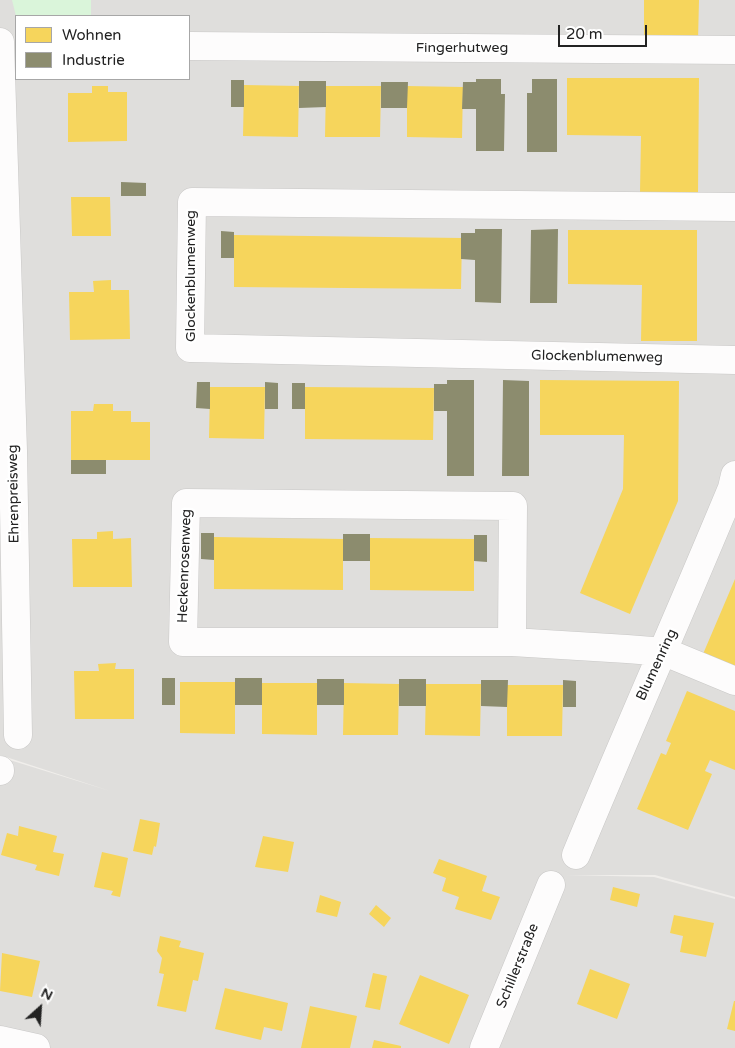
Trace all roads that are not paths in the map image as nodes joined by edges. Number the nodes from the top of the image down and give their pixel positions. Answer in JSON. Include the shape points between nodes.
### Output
{"nodes":[{"id":1,"x":0,"y":37,"type":"edge"},
{"id":2,"x":15,"y":38,"type":"edge"},
{"id":3,"x":0,"y":42,"type":"edge"},
{"id":4,"x":190,"y":46,"type":"edge"},
{"id":5,"x":735,"y":50,"type":"edge"},
{"id":6,"x":735,"y":208,"type":"edge"},
{"id":7,"x":735,"y":360,"type":"edge"},
{"id":8,"x":7,"y":451,"type":"edge"},
{"id":9,"x":734,"y":484,"type":"edge"},
{"id":10,"x":512,"y":642,"type":"junction"},
{"id":11,"x":665,"y":652,"type":"junction"},
{"id":12,"x":735,"y":682,"type":"edge"},
{"id":13,"x":18,"y":735,"type":"dead end"},
{"id":14,"x":576,"y":855,"type":"dead end"},
{"id":15,"x":551,"y":885,"type":"dead end"},
{"id":16,"x":0,"y":1040,"type":"edge"},
{"id":17,"x":36,"y":1048,"type":"edge"},
{"id":18,"x":484,"y":1048,"type":"edge"}],
"edges":[{"from":1,"to":2,"type":"street"},
{"from":3,"to":8,"type":"street","name":"Ehrenpreisweg"},
{"from":4,"to":5,"type":"street","name":"Fingerhutweg"},
{"from":6,"to":7,"type":"street","name":"Glockenblumenweg","via":[[192,202],[190,348]]},
{"from":8,"to":13,"type":"street","name":"Ehrenpreisweg"},
{"from":9,"to":11,"type":"street","name":"Blumenring"},
{"from":10,"to":10,"type":"street","name":"Heckenrosenweg","via":[[513,506],[186,503],[182,642]]},
{"from":10,"to":11,"type":"street","name":"Heckenrosenweg"},
{"from":11,"to":12,"type":"street","name":"Heckenrosenweg"},
{"from":11,"to":14,"type":"street","name":"Blumenring","via":[[647,683]]},
{"from":15,"to":18,"type":"street","name":"Schillerstraße"},
{"from":16,"to":17,"type":"street"}]}
